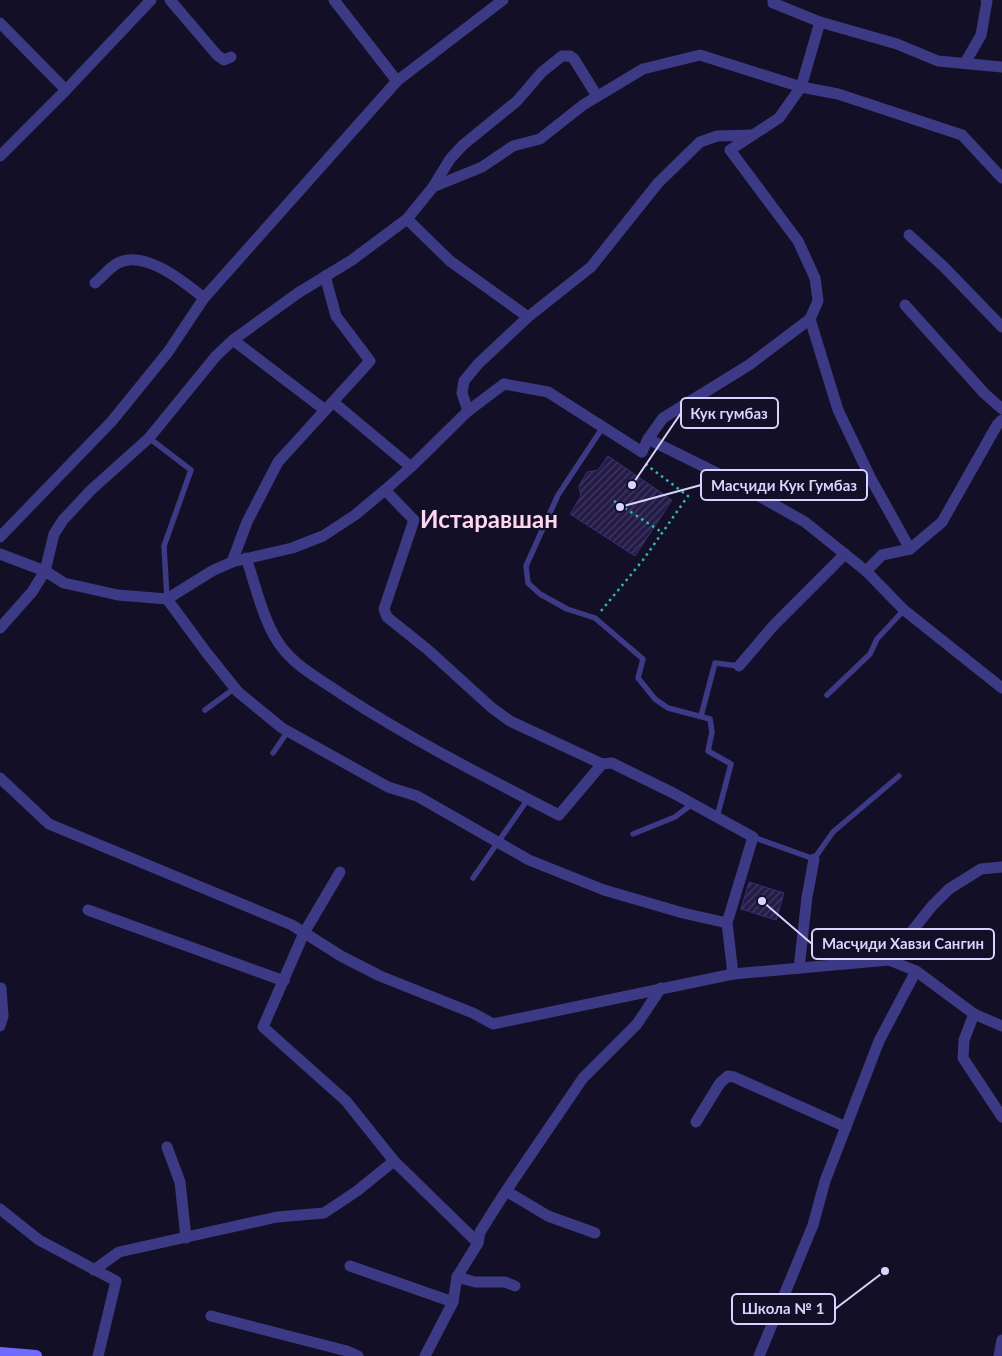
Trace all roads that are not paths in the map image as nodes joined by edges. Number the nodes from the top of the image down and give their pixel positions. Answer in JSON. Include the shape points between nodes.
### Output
{"nodes":[{"id":1,"x":151,"y":0,"type":"edge"},
{"id":2,"x":170,"y":0,"type":"edge"},
{"id":3,"x":334,"y":0,"type":"edge"},
{"id":4,"x":503,"y":0,"type":"edge"},
{"id":5,"x":773,"y":0,"type":"edge"},
{"id":6,"x":986,"y":0,"type":"edge"},
{"id":7,"x":820,"y":22,"type":"junction"},
{"id":8,"x":0,"y":23,"type":"edge"},
{"id":9,"x":231,"y":57,"type":"dead end"},
{"id":10,"x":965,"y":63,"type":"junction"},
{"id":11,"x":1002,"y":67,"type":"edge"},
{"id":12,"x":397,"y":81,"type":"junction"},
{"id":13,"x":801,"y":87,"type":"junction"},
{"id":14,"x":66,"y":90,"type":"junction"},
{"id":15,"x":598,"y":96,"type":"junction"},
{"id":16,"x":755,"y":135,"type":"junction"},
{"id":17,"x":0,"y":156,"type":"edge"},
{"id":18,"x":1002,"y":178,"type":"edge"},
{"id":19,"x":433,"y":187,"type":"junction"},
{"id":20,"x":407,"y":219,"type":"junction"},
{"id":21,"x":909,"y":235,"type":"dead end"},
{"id":22,"x":325,"y":276,"type":"junction"},
{"id":23,"x":95,"y":284,"type":"dead end"},
{"id":24,"x":204,"y":298,"type":"junction"},
{"id":25,"x":904,"y":305,"type":"dead end"},
{"id":26,"x":528,"y":317,"type":"junction"},
{"id":27,"x":810,"y":319,"type":"junction"},
{"id":28,"x":1002,"y":327,"type":"edge"},
{"id":29,"x":233,"y":340,"type":"junction"},
{"id":30,"x":329,"y":406,"type":"junction"},
{"id":31,"x":1002,"y":409,"type":"edge"},
{"id":32,"x":468,"y":411,"type":"junction"},
{"id":33,"x":1002,"y":420,"type":"edge"},
{"id":34,"x":603,"y":427,"type":"junction"},
{"id":35,"x":149,"y":438,"type":"junction"},
{"id":36,"x":648,"y":439,"type":"junction"},
{"id":37,"x":411,"y":467,"type":"junction"},
{"id":38,"x":386,"y":490,"type":"junction"},
{"id":39,"x":0,"y":537,"type":"edge"},
{"id":40,"x":910,"y":549,"type":"junction"},
{"id":41,"x":0,"y":554,"type":"edge"},
{"id":42,"x":845,"y":554,"type":"junction"},
{"id":43,"x":246,"y":558,"type":"junction"},
{"id":44,"x":232,"y":562,"type":"junction"},
{"id":45,"x":45,"y":571,"type":"junction"},
{"id":46,"x":866,"y":572,"type":"junction"},
{"id":47,"x":167,"y":598,"type":"junction"},
{"id":48,"x":904,"y":610,"type":"junction"},
{"id":49,"x":0,"y":628,"type":"edge"},
{"id":50,"x":739,"y":666,"type":"joint"},
{"id":51,"x":1000,"y":684,"type":"edge"},
{"id":52,"x":235,"y":688,"type":"junction"},
{"id":53,"x":827,"y":695,"type":"dead end"},
{"id":54,"x":205,"y":710,"type":"dead end"},
{"id":55,"x":701,"y":716,"type":"junction"},
{"id":56,"x":288,"y":731,"type":"junction"},
{"id":57,"x":273,"y":753,"type":"dead end"},
{"id":58,"x":602,"y":764,"type":"junction"},
{"id":59,"x":899,"y":776,"type":"dead end"},
{"id":60,"x":0,"y":778,"type":"edge"},
{"id":61,"x":528,"y":799,"type":"junction"},
{"id":62,"x":692,"y":804,"type":"junction"},
{"id":63,"x":717,"y":817,"type":"junction"},
{"id":64,"x":633,"y":834,"type":"dead end"},
{"id":65,"x":754,"y":838,"type":"junction"},
{"id":66,"x":499,"y":843,"type":"junction"},
{"id":67,"x":814,"y":859,"type":"junction"},
{"id":68,"x":1002,"y":867,"type":"edge"},
{"id":69,"x":340,"y":872,"type":"dead end"},
{"id":70,"x":473,"y":878,"type":"dead end"},
{"id":71,"x":88,"y":910,"type":"dead end"},
{"id":72,"x":727,"y":923,"type":"junction"},
{"id":73,"x":304,"y":933,"type":"junction"},
{"id":74,"x":889,"y":960,"type":"junction"},
{"id":75,"x":799,"y":968,"type":"junction"},
{"id":76,"x":916,"y":971,"type":"junction"},
{"id":77,"x":733,"y":974,"type":"junction"},
{"id":78,"x":284,"y":981,"type":"junction"},
{"id":79,"x":2,"y":988,"type":"dead end"},
{"id":80,"x":661,"y":988,"type":"junction"},
{"id":81,"x":974,"y":1014,"type":"junction"},
{"id":82,"x":0,"y":1026,"type":"edge"},
{"id":83,"x":1002,"y":1026,"type":"edge"},
{"id":84,"x":1002,"y":1116,"type":"edge"},
{"id":85,"x":696,"y":1122,"type":"dead end"},
{"id":86,"x":846,"y":1127,"type":"junction"},
{"id":87,"x":167,"y":1147,"type":"dead end"},
{"id":88,"x":394,"y":1161,"type":"junction"},
{"id":89,"x":506,"y":1191,"type":"junction"},
{"id":90,"x":0,"y":1208,"type":"edge"},
{"id":91,"x":595,"y":1234,"type":"dead end"},
{"id":92,"x":186,"y":1238,"type":"junction"},
{"id":93,"x":478,"y":1242,"type":"junction"},
{"id":94,"x":350,"y":1266,"type":"dead end"},
{"id":95,"x":94,"y":1270,"type":"junction"},
{"id":96,"x":457,"y":1277,"type":"junction"},
{"id":97,"x":515,"y":1286,"type":"dead end"},
{"id":98,"x":452,"y":1302,"type":"junction"},
{"id":99,"x":211,"y":1316,"type":"dead end"},
{"id":100,"x":1002,"y":1340,"type":"edge"},
{"id":101,"x":0,"y":1353,"type":"edge"},
{"id":102,"x":36,"y":1356,"type":"edge"},
{"id":103,"x":98,"y":1356,"type":"edge"},
{"id":104,"x":358,"y":1356,"type":"edge"},
{"id":105,"x":425,"y":1356,"type":"edge"},
{"id":106,"x":759,"y":1356,"type":"edge"},
{"id":107,"x":999,"y":1356,"type":"edge"}],
"edges":[{"from":1,"to":14,"type":"street"},
{"from":2,"to":9,"type":"street","via":[[217,54],[224,60]]},
{"from":3,"to":12,"type":"street"},
{"from":4,"to":12,"type":"street"},
{"from":5,"to":7,"type":"street","via":[[773,3]]},
{"from":6,"to":10,"type":"street","via":[[981,35]]},
{"from":7,"to":10,"type":"street","via":[[896,44],[938,61]]},
{"from":7,"to":13,"type":"street"},
{"from":8,"to":14,"type":"street"},
{"from":10,"to":11,"type":"street"},
{"from":12,"to":24,"type":"street"},
{"from":13,"to":15,"type":"street","via":[[700,55],[643,69]]},
{"from":13,"to":16,"type":"street","via":[[779,118]]},
{"from":13,"to":18,"type":"street","via":[[838,94],[962,135]]},
{"from":14,"to":17,"type":"street"},
{"from":15,"to":19,"type":"street","via":[[540,139],[513,146],[482,167]]},
{"from":15,"to":19,"type":"street","via":[[574,59],[562,56],[456,152]]},
{"from":16,"to":26,"type":"street","via":[[717,136],[700,142],[658,183],[591,267]]},
{"from":16,"to":27,"type":"street","via":[[730,150],[798,241],[815,278],[818,300]]},
{"from":19,"to":20,"type":"street"},
{"from":20,"to":22,"type":"street"},
{"from":20,"to":26,"type":"street","via":[[450,261]]},
{"from":21,"to":28,"type":"street"},
{"from":22,"to":29,"type":"street"},
{"from":22,"to":30,"type":"street","via":[[336,316],[370,361]]},
{"from":23,"to":24,"type":"street","via":[[118,263],[136,260],[178,277]]},
{"from":24,"to":39,"type":"street","via":[[168,352],[112,421]]},
{"from":25,"to":31,"type":"street"},
{"from":26,"to":32,"type":"street","via":[[464,381],[462,393]]},
{"from":27,"to":36,"type":"street","via":[[749,365],[663,418]]},
{"from":27,"to":40,"type":"street","via":[[838,410]]},
{"from":29,"to":30,"type":"street"},
{"from":29,"to":35,"type":"street"},
{"from":30,"to":37,"type":"street"},
{"from":30,"to":44,"type":"street","via":[[278,462],[247,522]]},
{"from":32,"to":34,"type":"street","via":[[504,384],[548,392]]},
{"from":32,"to":37,"type":"street"},
{"from":33,"to":40,"type":"street","via":[[970,469],[942,522]]},
{"from":34,"to":36,"type":"street","via":[[642,452]]},
{"from":34,"to":55,"type":"lane","via":[[558,496],[526,566],[528,583],[567,610],[595,618],[643,659],[638,678],[655,699],[668,708]]},
{"from":35,"to":45,"type":"street","via":[[63,520],[54,534]]},
{"from":35,"to":47,"type":"lane","via":[[191,470],[164,546]]},
{"from":36,"to":42,"type":"street","via":[[805,522]]},
{"from":37,"to":38,"type":"street"},
{"from":38,"to":43,"type":"street","via":[[323,536],[292,548]]},
{"from":38,"to":58,"type":"street","via":[[414,520],[384,609],[387,617],[510,721]]},
{"from":40,"to":46,"type":"street","via":[[882,555]]},
{"from":41,"to":45,"type":"street"},
{"from":42,"to":46,"type":"street"},
{"from":42,"to":50,"type":"street","via":[[774,625]]},
{"from":43,"to":44,"type":"street"},
{"from":43,"to":61,"type":"street","via":[[269,627],[283,649],[305,669],[390,725]]},
{"from":44,"to":47,"type":"street"},
{"from":45,"to":47,"type":"street","via":[[64,583],[118,595]]},
{"from":45,"to":49,"type":"street","via":[[32,592]]},
{"from":46,"to":48,"type":"street"},
{"from":47,"to":52,"type":"street"},
{"from":48,"to":51,"type":"street"},
{"from":48,"to":53,"type":"lane","via":[[877,639],[870,654]]},
{"from":50,"to":55,"type":"lane","via":[[715,663]]},
{"from":52,"to":54,"type":"lane"},
{"from":52,"to":56,"type":"street"},
{"from":55,"to":63,"type":"lane","via":[[710,720],[712,732],[708,751],[731,764]]},
{"from":56,"to":57,"type":"lane"},
{"from":56,"to":66,"type":"street","via":[[388,787],[417,796]]},
{"from":58,"to":61,"type":"street","via":[[559,815]]},
{"from":58,"to":62,"type":"street","via":[[612,763]]},
{"from":59,"to":67,"type":"lane","via":[[833,832]]},
{"from":60,"to":73,"type":"street","via":[[48,824],[292,925]]},
{"from":61,"to":66,"type":"lane"},
{"from":62,"to":63,"type":"street"},
{"from":62,"to":64,"type":"lane","via":[[675,817]]},
{"from":63,"to":65,"type":"street"},
{"from":65,"to":67,"type":"lane"},
{"from":65,"to":72,"type":"street"},
{"from":66,"to":70,"type":"lane"},
{"from":66,"to":72,"type":"street","via":[[529,860],[604,890]]},
{"from":67,"to":75,"type":"street","via":[[806,897]]},
{"from":68,"to":74,"type":"street","via":[[982,869],[949,890]]},
{"from":69,"to":73,"type":"street"},
{"from":71,"to":78,"type":"street"},
{"from":72,"to":77,"type":"street"},
{"from":73,"to":78,"type":"street"},
{"from":73,"to":80,"type":"street","via":[[380,976],[494,1024]]},
{"from":74,"to":75,"type":"street"},
{"from":74,"to":76,"type":"street"},
{"from":75,"to":77,"type":"street"},
{"from":76,"to":81,"type":"street"},
{"from":76,"to":86,"type":"street","via":[[879,1041]]},
{"from":77,"to":80,"type":"street"},
{"from":78,"to":88,"type":"street","via":[[263,1026],[346,1101]]},
{"from":79,"to":82,"type":"street"},
{"from":80,"to":89,"type":"street","via":[[637,1024],[583,1078]]},
{"from":81,"to":83,"type":"street"},
{"from":81,"to":84,"type":"street","via":[[964,1040],[963,1058]]},
{"from":85,"to":86,"type":"street","via":[[720,1083],[728,1076]]},
{"from":86,"to":106,"type":"street","via":[[825,1181],[813,1225]]},
{"from":87,"to":92,"type":"street","via":[[180,1182]]},
{"from":88,"to":92,"type":"street","via":[[358,1191],[324,1213],[277,1217]]},
{"from":88,"to":93,"type":"street"},
{"from":89,"to":91,"type":"street","via":[[548,1216]]},
{"from":89,"to":93,"type":"street","via":[[480,1232]]},
{"from":90,"to":95,"type":"street","via":[[39,1240]]},
{"from":92,"to":95,"type":"street","via":[[119,1252]]},
{"from":93,"to":96,"type":"street"},
{"from":94,"to":98,"type":"street"},
{"from":95,"to":103,"type":"street","via":[[116,1281]]},
{"from":96,"to":97,"type":"street"},
{"from":96,"to":98,"type":"street"},
{"from":98,"to":105,"type":"street"},
{"from":99,"to":104,"type":"street"},
{"from":100,"to":107,"type":"street"},
{"from":101,"to":102,"type":"main road"}]}
